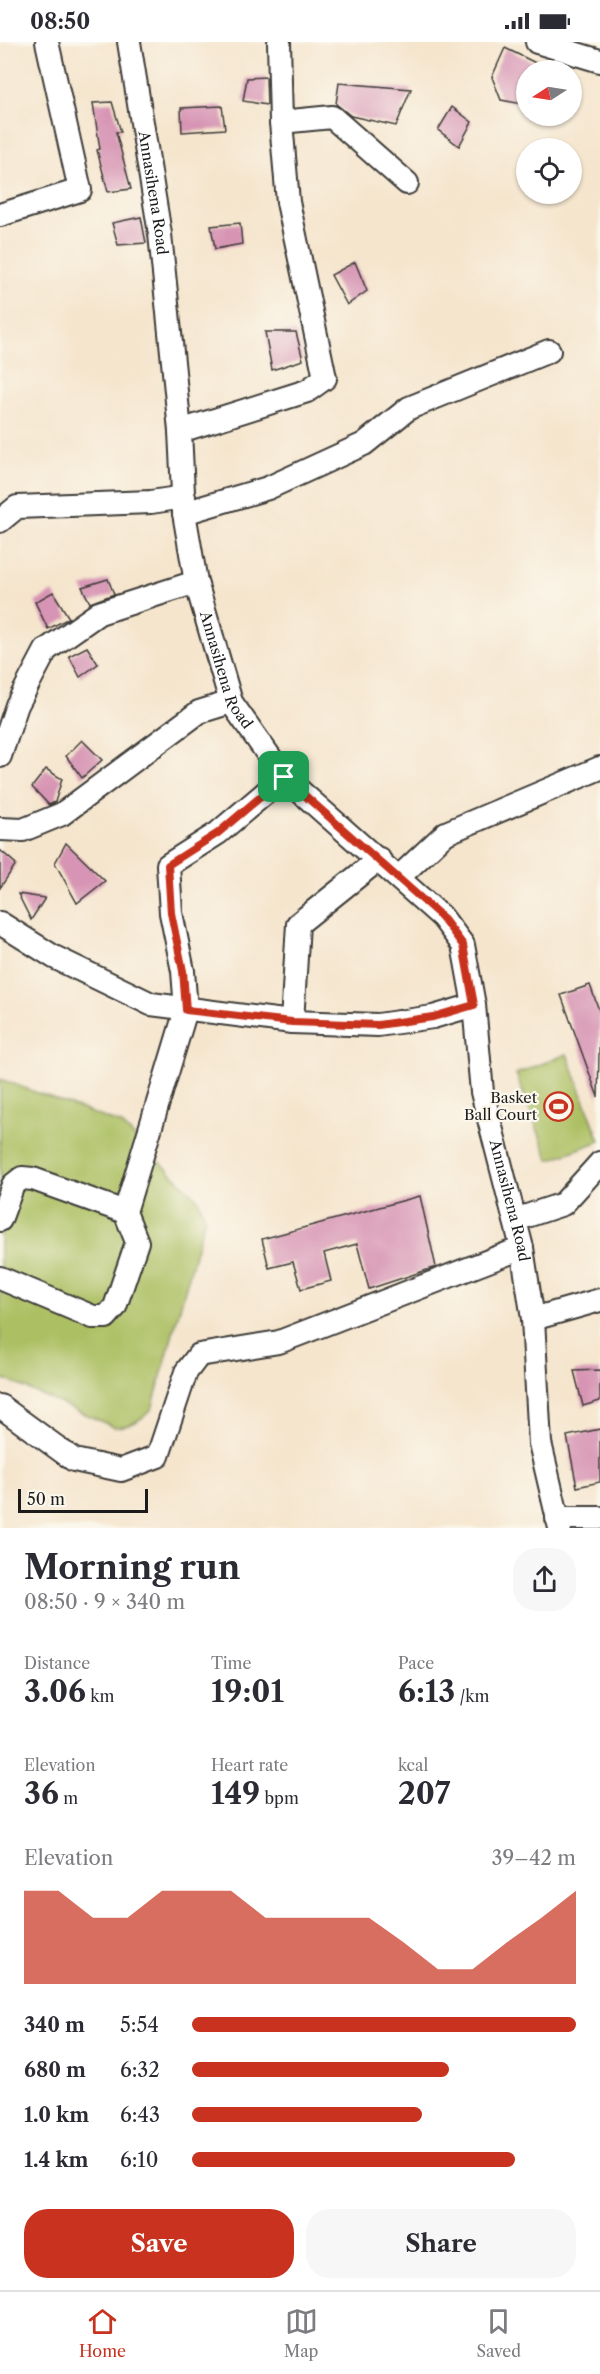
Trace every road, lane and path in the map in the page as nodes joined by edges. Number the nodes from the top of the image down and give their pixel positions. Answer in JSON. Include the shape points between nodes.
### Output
{"nodes":[{"id":1,"x":46,"y":42,"type":"edge"},
{"id":2,"x":129,"y":42,"type":"edge"},
{"id":3,"x":279,"y":42,"type":"edge"},
{"id":4,"x":537,"y":42,"type":"edge"},
{"id":5,"x":600,"y":61,"type":"edge"},
{"id":6,"x":280,"y":122,"type":"junction"},
{"id":7,"x":407,"y":183,"type":"dead end"},
{"id":8,"x":0,"y":215,"type":"edge"},
{"id":9,"x":549,"y":351,"type":"dead end"},
{"id":10,"x":180,"y":431,"type":"junction"},
{"id":11,"x":184,"y":505,"type":"junction"},
{"id":12,"x":0,"y":521,"type":"edge"},
{"id":13,"x":196,"y":582,"type":"junction"},
{"id":14,"x":231,"y":702,"type":"junction"},
{"id":15,"x":0,"y":756,"type":"edge"},
{"id":16,"x":600,"y":768,"type":"edge"},
{"id":17,"x":284,"y":777,"type":"junction"},
{"id":18,"x":0,"y":829,"type":"edge"},
{"id":19,"x":379,"y":859,"type":"junction"},
{"id":20,"x":399,"y":877,"type":"junction"},
{"id":21,"x":0,"y":923,"type":"edge"},
{"id":22,"x":474,"y":1005,"type":"junction"},
{"id":23,"x":186,"y":1010,"type":"junction"},
{"id":24,"x":292,"y":1022,"type":"junction"},
{"id":25,"x":600,"y":1163,"type":"edge"},
{"id":26,"x":125,"y":1212,"type":"junction"},
{"id":27,"x":0,"y":1220,"type":"edge"},
{"id":28,"x":515,"y":1220,"type":"junction"},
{"id":29,"x":522,"y":1248,"type":"junction"},
{"id":30,"x":0,"y":1278,"type":"edge"},
{"id":31,"x":600,"y":1300,"type":"edge"},
{"id":32,"x":532,"y":1319,"type":"junction"},
{"id":33,"x":0,"y":1406,"type":"edge"},
{"id":34,"x":600,"y":1518,"type":"edge"},
{"id":35,"x":559,"y":1523,"type":"edge"}],
"edges":[{"from":1,"to":8,"type":"street","via":[[80,190]]},
{"from":2,"to":10,"type":"street","name":"Annasihena Road","via":[[160,234]]},
{"from":3,"to":6,"type":"street"},
{"from":4,"to":5,"type":"street"},
{"from":6,"to":7,"type":"street","via":[[332,117]]},
{"from":6,"to":10,"type":"street","via":[[288,202],[325,378],[307,392]]},
{"from":9,"to":11,"type":"street","via":[[409,408],[364,444],[268,488]]},
{"from":10,"to":11,"type":"street","name":"Annasihena Road"},
{"from":11,"to":12,"type":"street","via":[[151,501],[17,507]]},
{"from":11,"to":13,"type":"street","name":"Annasihena Road"},
{"from":13,"to":14,"type":"street","name":"Annasihena Road"},
{"from":13,"to":15,"type":"street","via":[[99,613],[46,650],[17,705]]},
{"from":14,"to":17,"type":"street","name":"Annasihena Road"},
{"from":14,"to":18,"type":"street","via":[[199,712],[62,814],[23,830]]},
{"from":16,"to":20,"type":"street","via":[[446,833]]},
{"from":17,"to":19,"type":"street","name":"Annasihena Road"},
{"from":17,"to":23,"type":"street","via":[[218,833],[168,865]]},
{"from":19,"to":20,"type":"street","name":"Annasihena Road"},
{"from":19,"to":24,"type":"street","via":[[298,924]]},
{"from":20,"to":22,"type":"street","name":"Annasihena Road","via":[[442,917],[463,945]]},
{"from":21,"to":23,"type":"street","via":[[54,957],[151,1004]]},
{"from":22,"to":24,"type":"street","via":[[433,1017],[378,1025]]},
{"from":22,"to":28,"type":"street","name":"Annasihena Road","via":[[482,1092]]},
{"from":23,"to":24,"type":"street"},
{"from":23,"to":26,"type":"street"},
{"from":25,"to":28,"type":"street","via":[[563,1204]]},
{"from":26,"to":27,"type":"street","via":[[22,1178],[13,1185]]},
{"from":26,"to":30,"type":"street","via":[[137,1242],[115,1307],[106,1317],[93,1317]]},
{"from":28,"to":29,"type":"street","name":"Annasihena Road"},
{"from":29,"to":32,"type":"street","name":"Annasihena Road"},
{"from":29,"to":33,"type":"street","via":[[279,1342],[199,1355],[186,1372],[158,1456],[121,1470],[74,1460]]},
{"from":31,"to":32,"type":"street"},
{"from":32,"to":35,"type":"street","name":"Annasihena Road","via":[[540,1443]]},
{"from":34,"to":35,"type":"street"}]}
